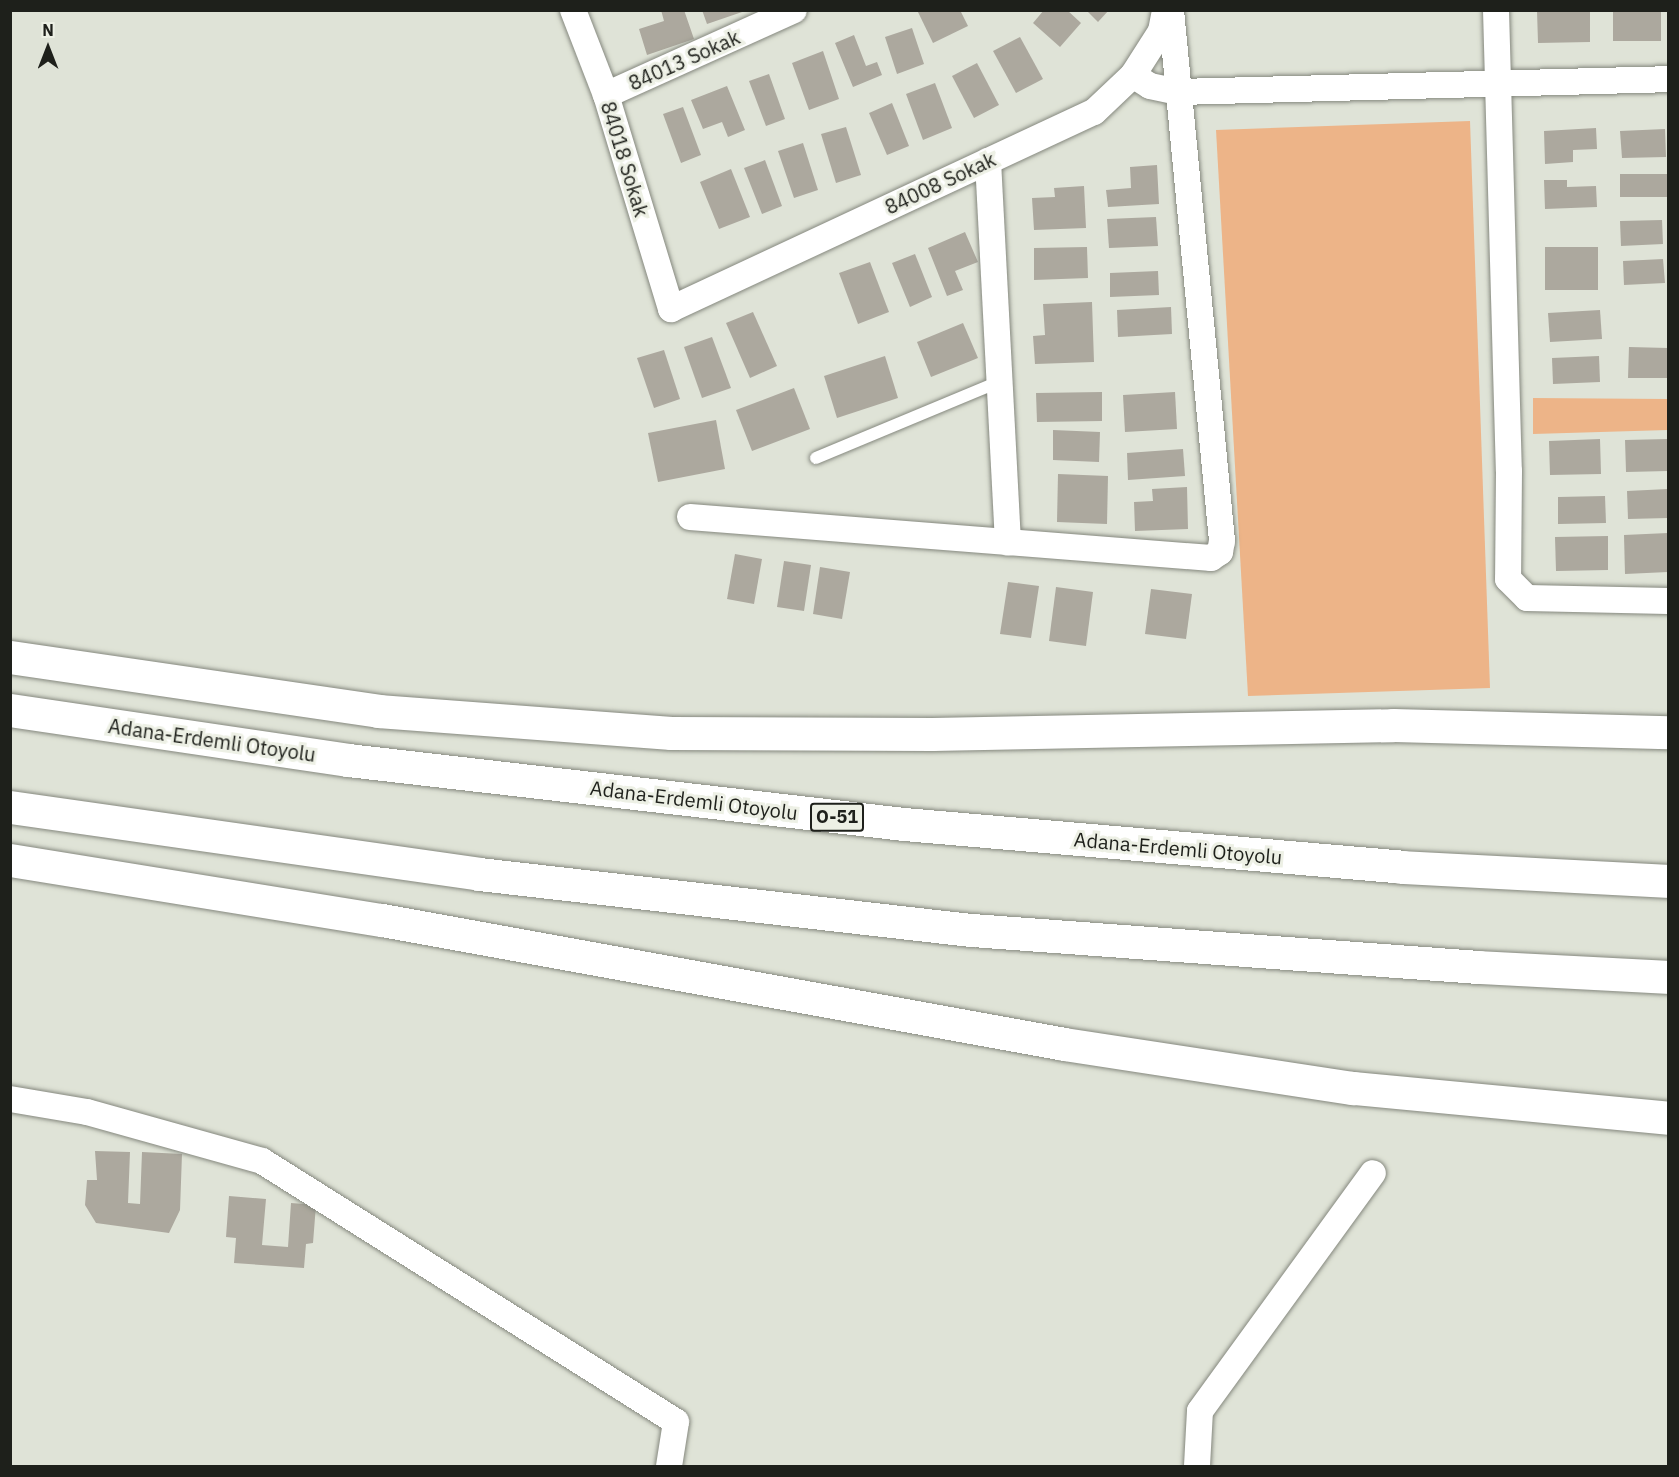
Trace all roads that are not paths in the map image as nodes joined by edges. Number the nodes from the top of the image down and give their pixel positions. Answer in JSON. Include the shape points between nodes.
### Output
{"nodes":[{"id":1,"x":573,"y":10,"type":"edge"},
{"id":2,"x":794,"y":10,"type":"edge"},
{"id":3,"x":1165,"y":10,"type":"edge"},
{"id":4,"x":1171,"y":10,"type":"edge"},
{"id":5,"x":1496,"y":10,"type":"edge"},
{"id":6,"x":1134,"y":75,"type":"junction"},
{"id":7,"x":1668,"y":80,"type":"edge"},
{"id":8,"x":1498,"y":83,"type":"junction"},
{"id":9,"x":1178,"y":92,"type":"junction"},
{"id":10,"x":606,"y":96,"type":"junction"},
{"id":11,"x":988,"y":161,"type":"junction"},
{"id":12,"x":671,"y":309,"type":"joint"},
{"id":13,"x":1002,"y":381,"type":"junction"},
{"id":14,"x":816,"y":458,"type":"dead end"},
{"id":15,"x":690,"y":517,"type":"dead end"},
{"id":16,"x":1008,"y":542,"type":"junction"},
{"id":17,"x":1668,"y":601,"type":"edge"},
{"id":18,"x":10,"y":657,"type":"edge"},
{"id":19,"x":10,"y":710,"type":"edge"},
{"id":20,"x":1668,"y":732,"type":"edge"},
{"id":21,"x":10,"y":807,"type":"edge"},
{"id":22,"x":10,"y":861,"type":"edge"},
{"id":23,"x":1668,"y":881,"type":"edge"},
{"id":24,"x":1668,"y":977,"type":"edge"},
{"id":25,"x":10,"y":1099,"type":"edge"},
{"id":26,"x":1668,"y":1118,"type":"edge"},
{"id":27,"x":1373,"y":1173,"type":"dead end"},
{"id":28,"x":669,"y":1467,"type":"edge"},
{"id":29,"x":1197,"y":1467,"type":"edge"}],
"edges":[{"from":1,"to":10,"type":"street","name":"84018 Sokak"},
{"from":2,"to":10,"type":"street","name":"84013 Sokak"},
{"from":3,"to":6,"type":"street","name":"84008 Sokak","via":[[1161,31]]},
{"from":4,"to":9,"type":"street"},
{"from":5,"to":8,"type":"street"},
{"from":6,"to":9,"type":"street","via":[[1150,86]]},
{"from":6,"to":11,"type":"street","name":"84008 Sokak","via":[[1094,112]]},
{"from":7,"to":8,"type":"street"},
{"from":8,"to":9,"type":"street"},
{"from":8,"to":17,"type":"street","via":[[1509,471],[1508,579],[1527,598]]},
{"from":9,"to":16,"type":"street","via":[[1221,529],[1220,552],[1211,558]]},
{"from":10,"to":12,"type":"street","name":"84018 Sokak"},
{"from":11,"to":12,"type":"street","name":"84008 Sokak"},
{"from":11,"to":13,"type":"street"},
{"from":13,"to":14,"type":"lane"},
{"from":13,"to":16,"type":"street"},
{"from":15,"to":16,"type":"street"},
{"from":18,"to":20,"type":"highway","via":[[378,711],[671,733],[932,734],[1393,725]]},
{"from":19,"to":23,"type":"highway","name":"Adana-Erdemli Otoyolu","number":"O-51","via":[[348,760],[904,824],[1401,867]]},
{"from":21,"to":24,"type":"highway","via":[[478,874],[972,930]]},
{"from":22,"to":26,"type":"highway","via":[[382,920],[1064,1044],[1353,1088]]},
{"from":25,"to":28,"type":"street","via":[[87,1112],[262,1161],[676,1422]]},
{"from":27,"to":29,"type":"street","via":[[1200,1411]]}]}
